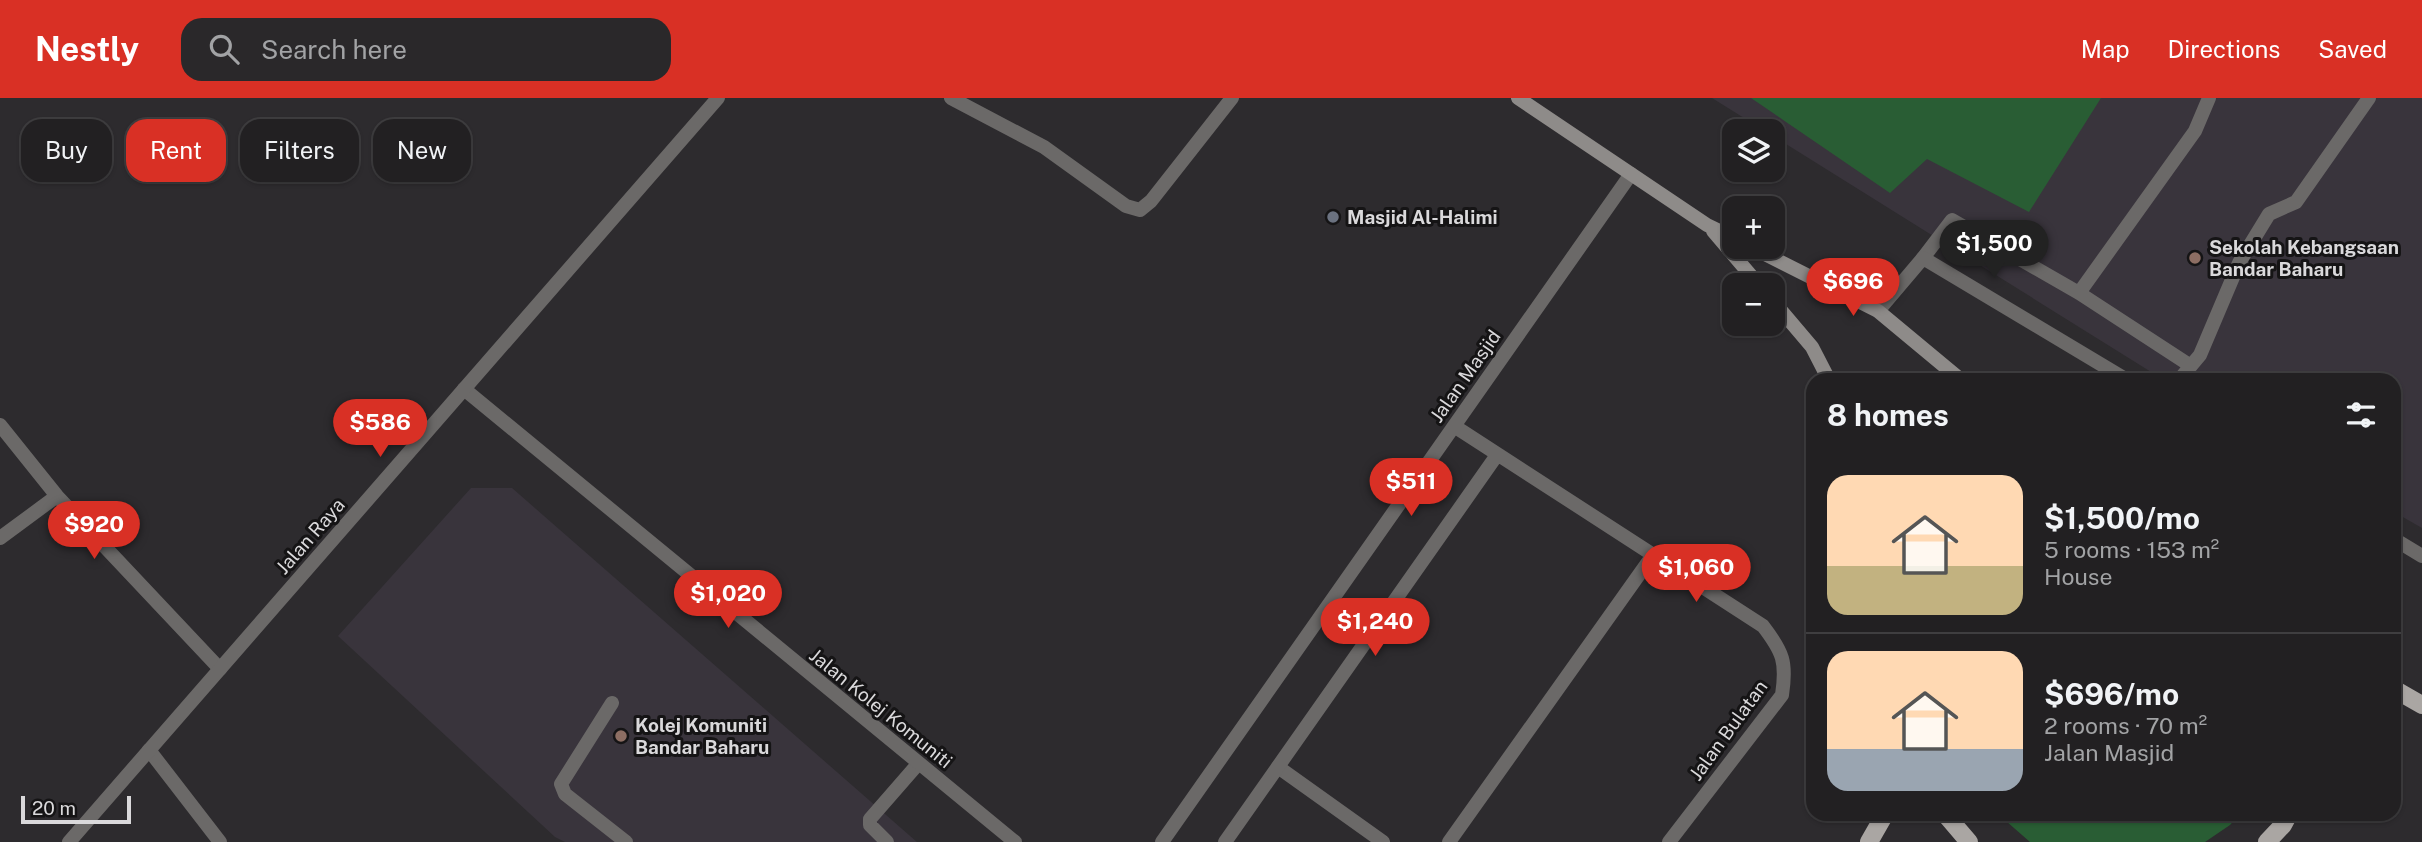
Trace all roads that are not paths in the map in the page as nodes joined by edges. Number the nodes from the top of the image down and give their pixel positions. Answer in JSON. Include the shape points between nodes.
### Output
{"nodes":[{"id":1,"x":718,"y":98,"type":"edge"},
{"id":2,"x":951,"y":98,"type":"edge"},
{"id":3,"x":1232,"y":98,"type":"edge"},
{"id":4,"x":1518,"y":98,"type":"edge"},
{"id":5,"x":2209,"y":98,"type":"edge"},
{"id":6,"x":2369,"y":98,"type":"edge"},
{"id":7,"x":1631,"y":174,"type":"junction"},
{"id":8,"x":1707,"y":225,"type":"junction"},
{"id":9,"x":1722,"y":232,"type":"edge"},
{"id":10,"x":1923,"y":258,"type":"junction"},
{"id":11,"x":1775,"y":259,"type":"edge"},
{"id":12,"x":1749,"y":273,"type":"edge"},
{"id":13,"x":2079,"y":293,"type":"junction"},
{"id":14,"x":1878,"y":311,"type":"junction"},
{"id":15,"x":1785,"y":315,"type":"edge"},
{"id":16,"x":2191,"y":366,"type":"junction"},
{"id":17,"x":1825,"y":373,"type":"edge"},
{"id":18,"x":1953,"y":373,"type":"edge"},
{"id":19,"x":2115,"y":373,"type":"edge"},
{"id":20,"x":2185,"y":373,"type":"edge"},
{"id":21,"x":464,"y":389,"type":"junction"},
{"id":22,"x":0,"y":425,"type":"edge"},
{"id":23,"x":1454,"y":426,"type":"junction"},
{"id":24,"x":1497,"y":455,"type":"junction"},
{"id":25,"x":57,"y":496,"type":"junction"},
{"id":26,"x":0,"y":538,"type":"edge"},
{"id":27,"x":2401,"y":544,"type":"edge"},
{"id":28,"x":1653,"y":555,"type":"junction"},
{"id":29,"x":2422,"y":556,"type":"edge"},
{"id":30,"x":220,"y":669,"type":"junction"},
{"id":31,"x":2401,"y":693,"type":"edge"},
{"id":32,"x":612,"y":703,"type":"dead end"},
{"id":33,"x":2422,"y":705,"type":"edge"},
{"id":34,"x":149,"y":750,"type":"junction"},
{"id":35,"x":918,"y":764,"type":"junction"},
{"id":36,"x":1278,"y":766,"type":"junction"},
{"id":37,"x":1881,"y":821,"type":"edge"},
{"id":38,"x":1951,"y":821,"type":"edge"},
{"id":39,"x":2285,"y":821,"type":"edge"},
{"id":40,"x":69,"y":842,"type":"edge"},
{"id":41,"x":220,"y":842,"type":"edge"},
{"id":42,"x":626,"y":842,"type":"edge"},
{"id":43,"x":887,"y":842,"type":"edge"},
{"id":44,"x":1015,"y":842,"type":"edge"},
{"id":45,"x":1163,"y":842,"type":"edge"},
{"id":46,"x":1225,"y":842,"type":"edge"},
{"id":47,"x":1383,"y":842,"type":"edge"},
{"id":48,"x":1449,"y":842,"type":"edge"},
{"id":49,"x":1669,"y":842,"type":"edge"},
{"id":50,"x":1869,"y":842,"type":"edge"},
{"id":51,"x":1969,"y":842,"type":"edge"},
{"id":52,"x":2267,"y":842,"type":"edge"}],
"edges":[{"from":1,"to":21,"type":"street","name":"Jalan Raya"},
{"from":2,"to":3,"type":"street","via":[[1044,147],[1126,205],[1140,210]]},
{"from":4,"to":7,"type":"main road"},
{"from":5,"to":13,"type":"street","via":[[2195,131]]},
{"from":6,"to":16,"type":"street","via":[[2296,202],[2269,214],[2239,263],[2200,355]]},
{"from":7,"to":8,"type":"main road"},
{"from":7,"to":23,"type":"street","name":"Jalan Masjid"},
{"from":8,"to":9,"type":"main road"},
{"from":8,"to":12,"type":"main road"},
{"from":10,"to":13,"type":"street","via":[[1952,220]]},
{"from":10,"to":14,"type":"street"},
{"from":10,"to":19,"type":"street"},
{"from":11,"to":14,"type":"main road"},
{"from":13,"to":16,"type":"street"},
{"from":14,"to":18,"type":"main road"},
{"from":15,"to":17,"type":"main road","via":[[1812,347]]},
{"from":16,"to":20,"type":"street"},
{"from":21,"to":30,"type":"street","name":"Jalan Raya"},
{"from":21,"to":35,"type":"street","name":"Jalan Kolej Komuniti"},
{"from":22,"to":25,"type":"street"},
{"from":23,"to":24,"type":"street","name":"Jalan Bulatan"},
{"from":23,"to":45,"type":"street","name":"Jalan Masjid"},
{"from":24,"to":28,"type":"street","name":"Jalan Bulatan"},
{"from":24,"to":36,"type":"street"},
{"from":25,"to":26,"type":"street"},
{"from":25,"to":30,"type":"street"},
{"from":27,"to":29,"type":"street"},
{"from":28,"to":48,"type":"street"},
{"from":28,"to":49,"type":"street","name":"Jalan Bulatan","via":[[1763,626],[1779,648],[1786,670],[1782,695]]},
{"from":30,"to":34,"type":"street","name":"Jalan Raya"},
{"from":31,"to":33,"type":"main road"},
{"from":32,"to":42,"type":"street","via":[[561,784],[565,794]]},
{"from":34,"to":40,"type":"street","name":"Jalan Raya"},
{"from":34,"to":41,"type":"street"},
{"from":35,"to":43,"type":"street","via":[[870,819],[870,825]]},
{"from":35,"to":44,"type":"street","name":"Jalan Kolej Komuniti"},
{"from":36,"to":46,"type":"street"},
{"from":36,"to":47,"type":"street"},
{"from":37,"to":50,"type":"main road"},
{"from":38,"to":51,"type":"main road"},
{"from":39,"to":52,"type":"main road"}]}
